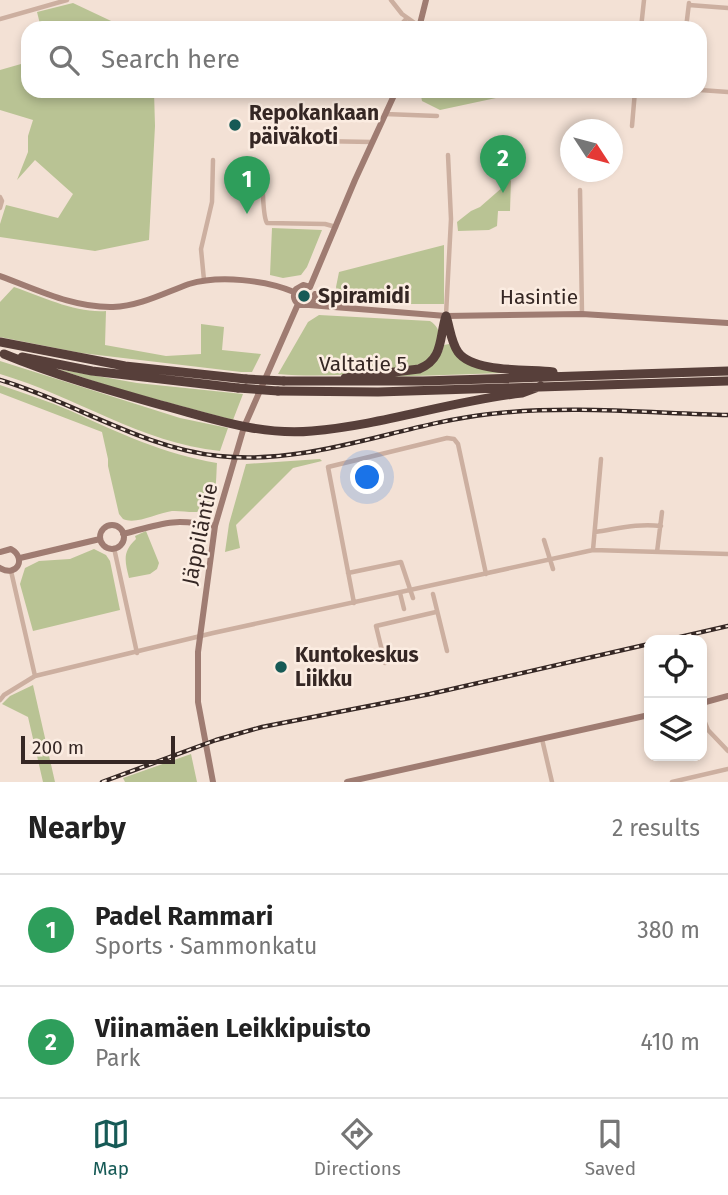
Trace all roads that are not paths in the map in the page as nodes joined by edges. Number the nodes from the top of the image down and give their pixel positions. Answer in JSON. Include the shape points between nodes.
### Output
{"nodes":[{"id":1,"x":67,"y":0,"type":"edge"},
{"id":2,"x":391,"y":0,"type":"edge"},
{"id":3,"x":426,"y":0,"type":"edge"},
{"id":4,"x":644,"y":0,"type":"edge"},
{"id":5,"x":728,"y":8,"type":"edge"},
{"id":6,"x":407,"y":18,"type":"junction"},
{"id":7,"x":0,"y":19,"type":"edge"},
{"id":8,"x":404,"y":21,"type":"edge"},
{"id":9,"x":411,"y":21,"type":"edge"},
{"id":10,"x":421,"y":21,"type":"edge"},
{"id":11,"x":642,"y":21,"type":"edge"},
{"id":12,"x":687,"y":21,"type":"edge"},
{"id":13,"x":707,"y":90,"type":"edge"},
{"id":14,"x":728,"y":92,"type":"edge"},
{"id":15,"x":393,"y":98,"type":"edge"},
{"id":16,"x":634,"y":98,"type":"edge"},
{"id":17,"x":385,"y":114,"type":"junction"},
{"id":18,"x":437,"y":116,"type":"dead end"},
{"id":19,"x":632,"y":126,"type":"dead end"},
{"id":20,"x":262,"y":140,"type":"dead end"},
{"id":21,"x":372,"y":142,"type":"junction"},
{"id":22,"x":448,"y":155,"type":"dead end"},
{"id":23,"x":213,"y":160,"type":"dead end"},
{"id":24,"x":261,"y":175,"type":"dead end"},
{"id":25,"x":580,"y":190,"type":"dead end"},
{"id":26,"x":1,"y":198,"type":"edge"},
{"id":27,"x":0,"y":208,"type":"edge"},
{"id":28,"x":335,"y":227,"type":"junction"},
{"id":29,"x":0,"y":276,"type":"edge"},
{"id":30,"x":205,"y":280,"type":"junction"},
{"id":31,"x":310,"y":287,"type":"junction"},
{"id":32,"x":294,"y":292,"type":"junction"},
{"id":33,"x":315,"y":294,"type":"junction"},
{"id":34,"x":298,"y":304,"type":"junction"},
{"id":35,"x":309,"y":305,"type":"junction"},
{"id":36,"x":351,"y":307,"type":"junction"},
{"id":37,"x":582,"y":314,"type":"junction"},
{"id":38,"x":446,"y":316,"type":"junction"},
{"id":39,"x":728,"y":323,"type":"edge"},
{"id":40,"x":0,"y":342,"type":"edge"},
{"id":41,"x":2,"y":353,"type":"edge"},
{"id":42,"x":728,"y":371,"type":"edge"},
{"id":43,"x":586,"y":375,"type":"junction"},
{"id":44,"x":728,"y":381,"type":"edge"},
{"id":45,"x":322,"y":382,"type":"junction"},
{"id":46,"x":541,"y":386,"type":"junction"},
{"id":47,"x":244,"y":427,"type":"junction"},
{"id":48,"x":601,"y":459,"type":"dead end"},
{"id":49,"x":662,"y":512,"type":"dead end"},
{"id":50,"x":215,"y":526,"type":"junction"},
{"id":51,"x":660,"y":526,"type":"junction"},
{"id":52,"x":595,"y":532,"type":"junction"},
{"id":53,"x":123,"y":534,"type":"junction"},
{"id":54,"x":100,"y":539,"type":"junction"},
{"id":55,"x":544,"y":540,"type":"dead end"},
{"id":56,"x":114,"y":548,"type":"junction"},
{"id":57,"x":593,"y":550,"type":"junction"},
{"id":58,"x":0,"y":552,"type":"edge"},
{"id":59,"x":657,"y":552,"type":"junction"},
{"id":60,"x":728,"y":554,"type":"edge"},
{"id":61,"x":20,"y":558,"type":"junction"},
{"id":62,"x":550,"y":560,"type":"junction"},
{"id":63,"x":0,"y":568,"type":"edge"},
{"id":64,"x":553,"y":569,"type":"dead end"},
{"id":65,"x":11,"y":572,"type":"junction"},
{"id":66,"x":348,"y":573,"type":"junction"},
{"id":67,"x":486,"y":574,"type":"junction"},
{"id":68,"x":410,"y":590,"type":"junction"},
{"id":69,"x":400,"y":593,"type":"junction"},
{"id":70,"x":433,"y":594,"type":"dead end"},
{"id":71,"x":413,"y":598,"type":"dead end"},
{"id":72,"x":354,"y":603,"type":"junction"},
{"id":73,"x":404,"y":609,"type":"dead end"},
{"id":74,"x":436,"y":612,"type":"junction"},
{"id":75,"x":199,"y":637,"type":"junction"},
{"id":76,"x":447,"y":651,"type":"dead end"},
{"id":77,"x":137,"y":653,"type":"junction"},
{"id":78,"x":385,"y":663,"type":"dead end"},
{"id":79,"x":35,"y":676,"type":"junction"},
{"id":80,"x":728,"y":696,"type":"edge"},
{"id":81,"x":0,"y":700,"type":"edge"},
{"id":82,"x":707,"y":702,"type":"edge"},
{"id":83,"x":644,"y":716,"type":"edge"},
{"id":84,"x":707,"y":728,"type":"edge"},
{"id":85,"x":542,"y":738,"type":"junction"},
{"id":86,"x":728,"y":751,"type":"edge"},
{"id":87,"x":728,"y":769,"type":"edge"},
{"id":88,"x":213,"y":782,"type":"edge"},
{"id":89,"x":347,"y":782,"type":"edge"},
{"id":90,"x":552,"y":782,"type":"edge"},
{"id":91,"x":672,"y":782,"type":"edge"}],
"edges":[{"from":1,"to":7,"type":"street"},
{"from":2,"to":6,"type":"street"},
{"from":3,"to":10,"type":"main road"},
{"from":4,"to":11,"type":"street"},
{"from":5,"to":12,"type":"street","via":[[689,3]]},
{"from":6,"to":8,"type":"street"},
{"from":6,"to":9,"type":"street"},
{"from":13,"to":14,"type":"street"},
{"from":15,"to":17,"type":"main road"},
{"from":16,"to":19,"type":"street"},
{"from":17,"to":18,"type":"street"},
{"from":17,"to":21,"type":"main road"},
{"from":20,"to":21,"type":"street"},
{"from":21,"to":28,"type":"main road"},
{"from":22,"to":38,"type":"street","via":[[452,219]]},
{"from":23,"to":30,"type":"street","via":[[212,202],[201,249]]},
{"from":24,"to":28,"type":"street","via":[[265,222]]},
{"from":25,"to":37,"type":"street"},
{"from":26,"to":27,"type":"street"},
{"from":28,"to":31,"type":"main road"},
{"from":29,"to":30,"type":"main road","via":[[70,301],[106,307],[140,303]]},
{"from":30,"to":32,"type":"main road","via":[[221,278]]},
{"from":31,"to":32,"type":"main road","via":[[300,286]]},
{"from":31,"to":33,"type":"main road"},
{"from":32,"to":34,"type":"main road"},
{"from":33,"to":35,"type":"main road"},
{"from":33,"to":36,"type":"main road","name":"Hasintie"},
{"from":34,"to":35,"type":"main road"},
{"from":34,"to":47,"type":"main road","name":"Jäppiläntie"},
{"from":35,"to":36,"type":"main road","name":"Hasintie"},
{"from":36,"to":38,"type":"main road","name":"Hasintie"},
{"from":37,"to":38,"type":"main road","name":"Hasintie"},
{"from":37,"to":39,"type":"main road","name":"Hasintie"},
{"from":38,"to":43,"type":"highway","via":[[456,348],[470,362]]},
{"from":38,"to":45,"type":"highway","via":[[439,350],[430,364]]},
{"from":40,"to":45,"type":"highway","name":"Valtatie 5","bridge":true,"via":[[125,366]]},
{"from":41,"to":46,"type":"highway","name":"Valtatie 5","bridge":true,"via":[[92,371],[278,391],[378,393]]},
{"from":41,"to":47,"type":"highway","via":[[126,395]]},
{"from":42,"to":43,"type":"highway","name":"Valtatie 5"},
{"from":43,"to":45,"type":"highway","name":"Valtatie 5"},
{"from":44,"to":46,"type":"highway","name":"Valtatie 5"},
{"from":46,"to":47,"type":"highway","via":[[333,428],[285,432]]},
{"from":47,"to":50,"type":"main road","name":"Jäppiläntie"},
{"from":48,"to":52,"type":"street"},
{"from":49,"to":51,"type":"street"},
{"from":50,"to":53,"type":"main road","via":[[167,521]]},
{"from":50,"to":75,"type":"main road","name":"Jäppiläntie"},
{"from":51,"to":52,"type":"street"},
{"from":51,"to":59,"type":"street"},
{"from":52,"to":57,"type":"street"},
{"from":53,"to":54,"type":"main road","via":[[109,525]]},
{"from":53,"to":56,"type":"main road"},
{"from":54,"to":56,"type":"main road","via":[[107,548]]},
{"from":54,"to":61,"type":"main road"},
{"from":55,"to":62,"type":"street"},
{"from":56,"to":77,"type":"street"},
{"from":57,"to":59,"type":"street"},
{"from":57,"to":62,"type":"street"},
{"from":58,"to":61,"type":"main road","via":[[11,549]]},
{"from":59,"to":60,"type":"street"},
{"from":61,"to":65,"type":"main road"},
{"from":62,"to":64,"type":"street"},
{"from":62,"to":67,"type":"street"},
{"from":63,"to":65,"type":"main road"},
{"from":65,"to":79,"type":"street"},
{"from":66,"to":67,"type":"street","via":[[328,467],[454,439]]},
{"from":66,"to":68,"type":"street","via":[[401,562]]},
{"from":66,"to":72,"type":"street"},
{"from":67,"to":68,"type":"street"},
{"from":68,"to":69,"type":"street"},
{"from":68,"to":71,"type":"street"},
{"from":69,"to":72,"type":"street"},
{"from":69,"to":73,"type":"street"},
{"from":70,"to":74,"type":"street"},
{"from":72,"to":75,"type":"street"},
{"from":74,"to":76,"type":"street"},
{"from":74,"to":78,"type":"street","via":[[376,626]]},
{"from":75,"to":77,"type":"street"},
{"from":75,"to":88,"type":"main road","name":"Jäppiläntie","via":[[198,702]]},
{"from":77,"to":79,"type":"street"},
{"from":79,"to":81,"type":"street"},
{"from":80,"to":82,"type":"main road"},
{"from":83,"to":85,"type":"main road"},
{"from":84,"to":86,"type":"street"},
{"from":85,"to":89,"type":"main road"},
{"from":85,"to":90,"type":"street"},
{"from":87,"to":91,"type":"street"}]}
